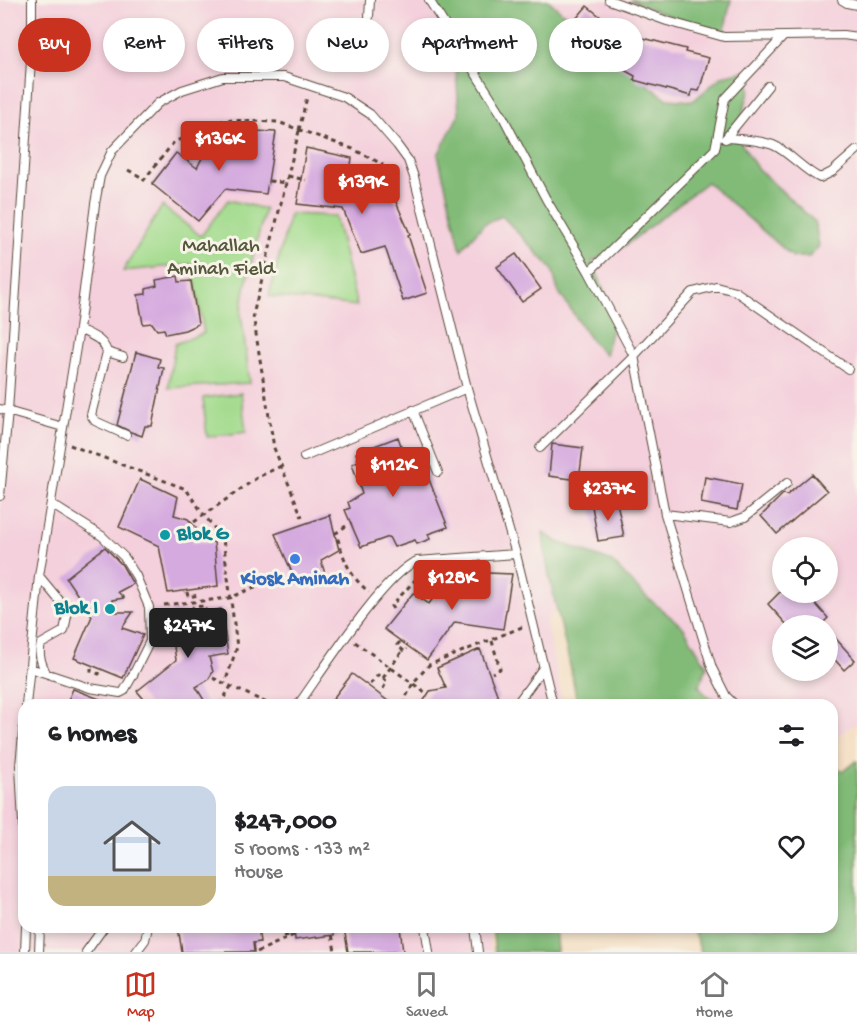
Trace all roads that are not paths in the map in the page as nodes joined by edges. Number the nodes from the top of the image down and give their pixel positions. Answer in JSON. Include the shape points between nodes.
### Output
{"nodes":[{"id":1,"x":32,"y":0,"type":"edge"},
{"id":2,"x":370,"y":0,"type":"edge"},
{"id":3,"x":429,"y":0,"type":"edge"},
{"id":4,"x":609,"y":0,"type":"edge"},
{"id":5,"x":842,"y":0,"type":"edge"},
{"id":6,"x":857,"y":4,"type":"edge"},
{"id":7,"x":369,"y":16,"type":"dead end"},
{"id":8,"x":783,"y":37,"type":"junction"},
{"id":9,"x":857,"y":38,"type":"edge"},
{"id":10,"x":768,"y":86,"type":"dead end"},
{"id":11,"x":726,"y":138,"type":"junction"},
{"id":12,"x":715,"y":149,"type":"junction"},
{"id":13,"x":857,"y":150,"type":"edge"},
{"id":14,"x":589,"y":272,"type":"junction"},
{"id":15,"x":79,"y":329,"type":"junction"},
{"id":16,"x":107,"y":352,"type":"junction"},
{"id":17,"x":634,"y":356,"type":"junction"},
{"id":18,"x":123,"y":357,"type":"dead end"},
{"id":19,"x":848,"y":369,"type":"dead end"},
{"id":20,"x":467,"y":388,"type":"junction"},
{"id":21,"x":4,"y":410,"type":"edge"},
{"id":22,"x":413,"y":410,"type":"junction"},
{"id":23,"x":63,"y":427,"type":"junction"},
{"id":24,"x":126,"y":435,"type":"dead end"},
{"id":25,"x":540,"y":448,"type":"dead end"},
{"id":26,"x":304,"y":457,"type":"dead end"},
{"id":27,"x":438,"y":472,"type":"dead end"},
{"id":28,"x":787,"y":483,"type":"dead end"},
{"id":29,"x":0,"y":496,"type":"edge"},
{"id":30,"x":51,"y":504,"type":"junction"},
{"id":31,"x":665,"y":514,"type":"junction"},
{"id":32,"x":516,"y":554,"type":"junction"},
{"id":33,"x":39,"y":576,"type":"junction"},
{"id":34,"x":30,"y":668,"type":"junction"},
{"id":35,"x":543,"y":668,"type":"junction"},
{"id":36,"x":46,"y":673,"type":"junction"},
{"id":37,"x":27,"y":699,"type":"edge"},
{"id":38,"x":302,"y":699,"type":"edge"},
{"id":39,"x":520,"y":699,"type":"edge"},
{"id":40,"x":551,"y":699,"type":"edge"},
{"id":41,"x":729,"y":699,"type":"edge"},
{"id":42,"x":26,"y":933,"type":"edge"},
{"id":43,"x":40,"y":933,"type":"edge"},
{"id":44,"x":100,"y":933,"type":"edge"},
{"id":45,"x":147,"y":933,"type":"edge"},
{"id":46,"x":426,"y":933,"type":"edge"},
{"id":47,"x":476,"y":933,"type":"edge"},
{"id":48,"x":25,"y":952,"type":"edge"},
{"id":49,"x":39,"y":952,"type":"edge"},
{"id":50,"x":86,"y":952,"type":"edge"},
{"id":51,"x":136,"y":952,"type":"edge"},
{"id":52,"x":429,"y":952,"type":"edge"},
{"id":53,"x":478,"y":952,"type":"edge"}],
"edges":[{"from":1,"to":21,"type":"lane","via":[[32,46]]},
{"from":2,"to":7,"type":"lane"},
{"from":3,"to":14,"type":"lane","via":[[502,115]]},
{"from":4,"to":8,"type":"lane","via":[[724,37]]},
{"from":5,"to":6,"type":"lane"},
{"from":8,"to":9,"type":"lane"},
{"from":8,"to":12,"type":"lane","via":[[725,99]]},
{"from":10,"to":11,"type":"lane"},
{"from":11,"to":12,"type":"lane"},
{"from":11,"to":13,"type":"lane","via":[[775,146],[820,178]]},
{"from":12,"to":14,"type":"lane"},
{"from":14,"to":17,"type":"lane"},
{"from":15,"to":16,"type":"lane","via":[[99,339]]},
{"from":15,"to":20,"type":"lane","via":[[100,176],[112,151],[158,103],[182,90],[223,77],[284,77],[344,97],[370,114],[408,160]]},
{"from":15,"to":23,"type":"lane"},
{"from":16,"to":18,"type":"lane"},
{"from":16,"to":24,"type":"lane","via":[[91,415],[95,421]]},
{"from":17,"to":19,"type":"lane","via":[[693,292],[716,286],[735,291]]},
{"from":17,"to":25,"type":"lane"},
{"from":17,"to":31,"type":"lane"},
{"from":20,"to":22,"type":"lane"},
{"from":20,"to":32,"type":"lane"},
{"from":21,"to":23,"type":"lane"},
{"from":21,"to":29,"type":"lane"},
{"from":22,"to":26,"type":"lane"},
{"from":22,"to":27,"type":"lane"},
{"from":23,"to":30,"type":"lane"},
{"from":28,"to":31,"type":"lane","via":[[745,517],[731,522]]},
{"from":30,"to":33,"type":"lane"},
{"from":30,"to":36,"type":"lane","via":[[102,536],[124,557],[149,607],[150,641],[120,693],[90,688]]},
{"from":31,"to":41,"type":"lane","via":[[712,668]]},
{"from":32,"to":35,"type":"lane"},
{"from":32,"to":38,"type":"lane","via":[[408,564],[377,597]]},
{"from":33,"to":34,"type":"lane"},
{"from":33,"to":36,"type":"lane","via":[[68,611],[64,631],[41,644],[40,660]]},
{"from":34,"to":36,"type":"lane"},
{"from":34,"to":37,"type":"lane"},
{"from":35,"to":39,"type":"lane"},
{"from":35,"to":40,"type":"lane"},
{"from":42,"to":48,"type":"lane"},
{"from":43,"to":49,"type":"lane"},
{"from":44,"to":50,"type":"lane"},
{"from":45,"to":51,"type":"lane"},
{"from":46,"to":52,"type":"lane"},
{"from":47,"to":53,"type":"lane"}]}
